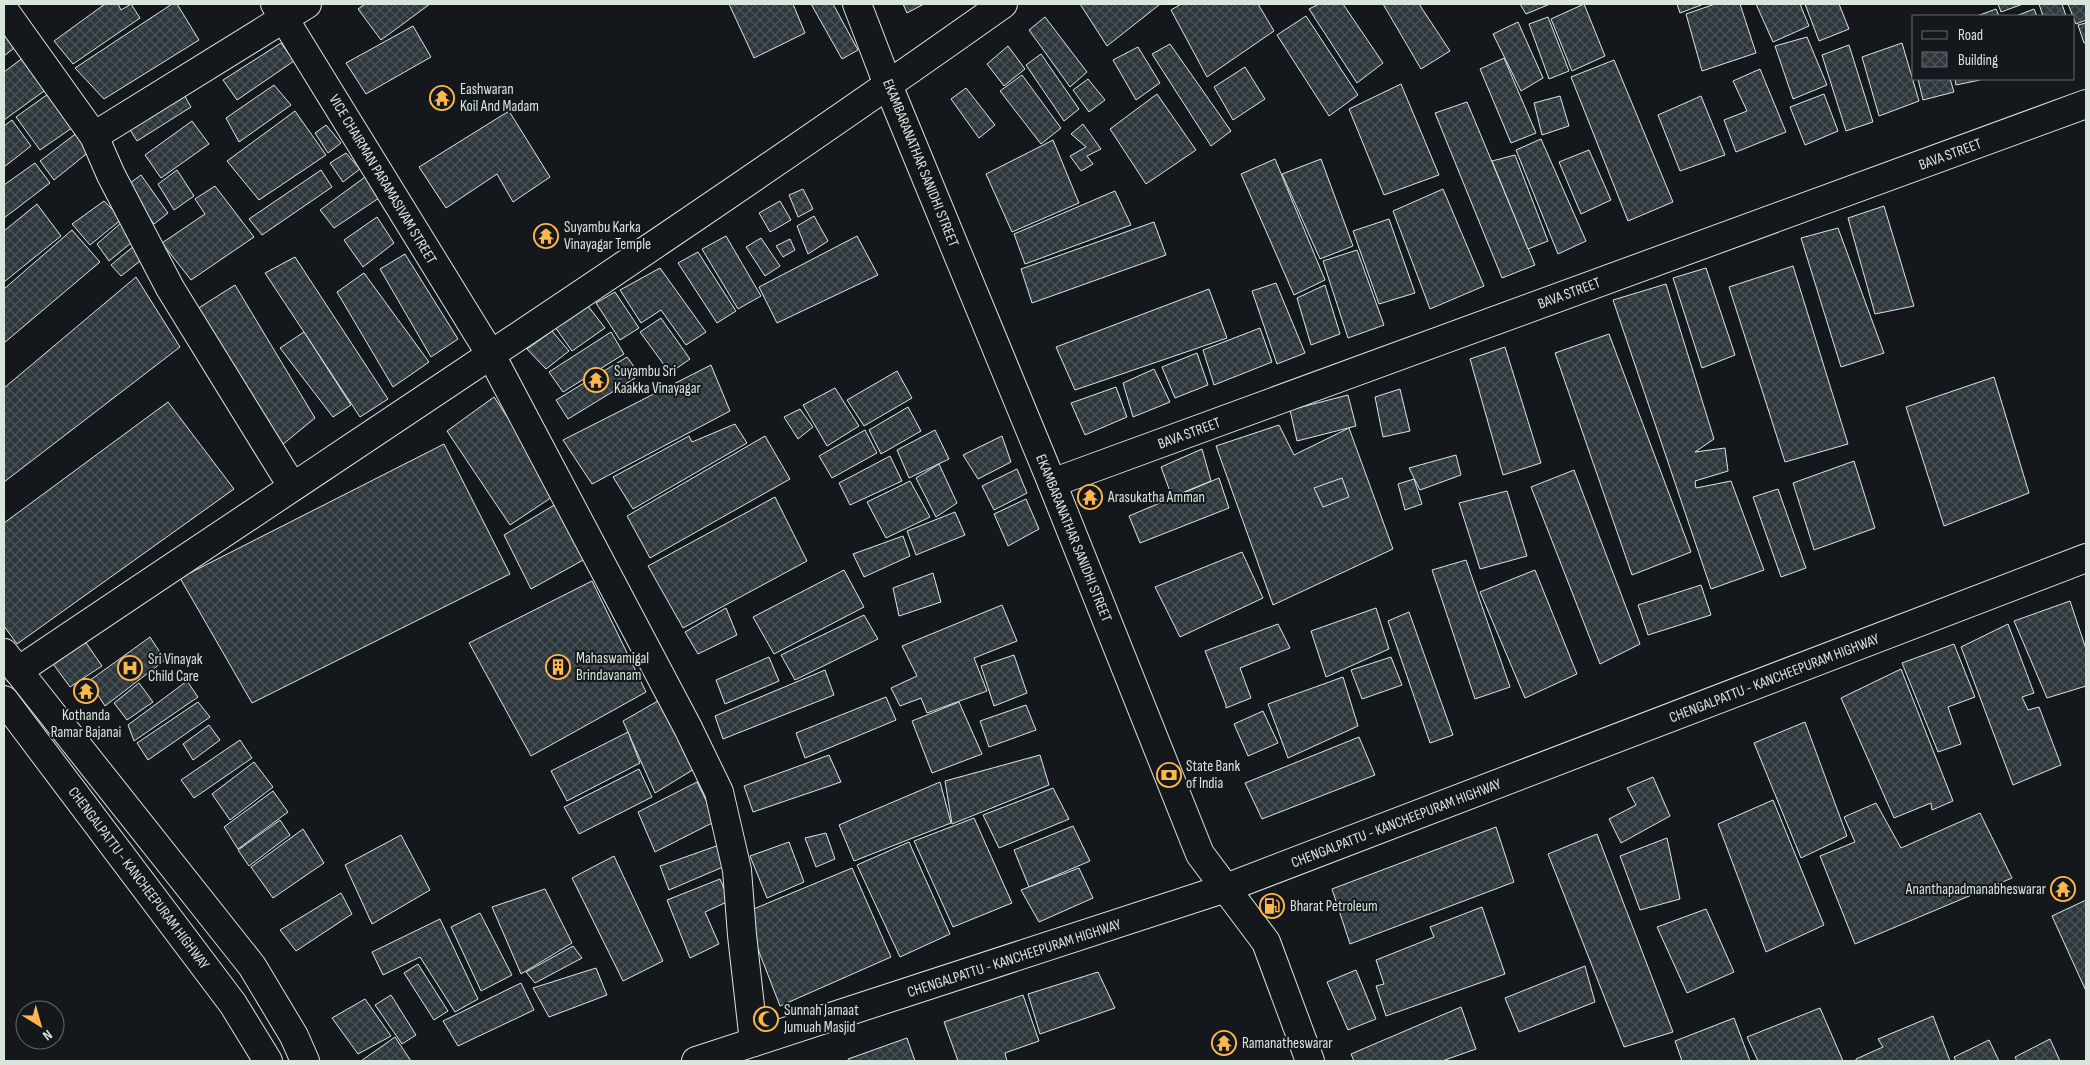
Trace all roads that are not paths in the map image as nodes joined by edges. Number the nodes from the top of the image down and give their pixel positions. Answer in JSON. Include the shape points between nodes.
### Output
{"nodes":[{"id":1,"x":857,"y":4,"type":"edge"},
{"id":2,"x":1003,"y":4,"type":"edge"},
{"id":3,"x":289,"y":8,"type":"edge"},
{"id":4,"x":4,"y":10,"type":"edge"},
{"id":5,"x":888,"y":85,"type":"junction"},
{"id":6,"x":2086,"y":104,"type":"edge"},
{"id":7,"x":94,"y":136,"type":"junction"},
{"id":8,"x":491,"y":355,"type":"junction"},
{"id":9,"x":1052,"y":483,"type":"junction"},
{"id":10,"x":292,"y":486,"type":"junction"},
{"id":11,"x":2086,"y":558,"type":"edge"},
{"id":12,"x":11,"y":662,"type":"edge"},
{"id":13,"x":4,"y":700,"type":"edge"},
{"id":14,"x":1226,"y":888,"type":"junction"},
{"id":15,"x":754,"y":1042,"type":"junction"},
{"id":16,"x":268,"y":1061,"type":"edge"},
{"id":17,"x":305,"y":1061,"type":"edge"},
{"id":18,"x":696,"y":1061,"type":"edge"},
{"id":19,"x":1310,"y":1061,"type":"edge"}],
"edges":[{"from":1,"to":5,"type":"main road","name":"EKAMBARANATHAR SANIDHI STREET"},
{"from":2,"to":5,"type":"main road"},
{"from":3,"to":7,"type":"main road"},
{"from":3,"to":8,"type":"main road","name":"VICE CHAIRMAN PARAMASIVAM STREET"},
{"from":4,"to":7,"type":"main road"},
{"from":5,"to":8,"type":"main road"},
{"from":5,"to":9,"type":"main road","name":"EKAMBARANATHAR SANIDHI STREET"},
{"from":6,"to":9,"type":"main road","name":"BAVA STREET"},
{"from":7,"to":10,"type":"main road","via":[[170,288]]},
{"from":8,"to":10,"type":"main road"},
{"from":8,"to":15,"type":"main road","name":"VICE CHAIRMAN PARAMASIVAM STREET","via":[[719,792],[737,870]]},
{"from":9,"to":14,"type":"main road","name":"EKAMBARANATHAR SANIDHI STREET","via":[[1200,854]]},
{"from":10,"to":12,"type":"main road"},
{"from":11,"to":14,"type":"main road","name":"CHENGALPATTU - KANCHEEPURAM HIGHWAY"},
{"from":12,"to":17,"type":"main road","via":[[252,966],[294,1036]]},
{"from":13,"to":16,"type":"main road","name":"CHENGALPATTU - KANCHEEPURAM HIGHWAY","via":[[233,1004]]},
{"from":14,"to":15,"type":"main road","name":"CHENGALPATTU - KANCHEEPURAM HIGHWAY"},
{"from":14,"to":19,"type":"main road","name":"EKAMBARANATHAR SANIDHI STREET","via":[[1266,942]]},
{"from":15,"to":18,"type":"main road","name":"CHENGALPATTU - KANCHEEPURAM HIGHWAY"}]}
